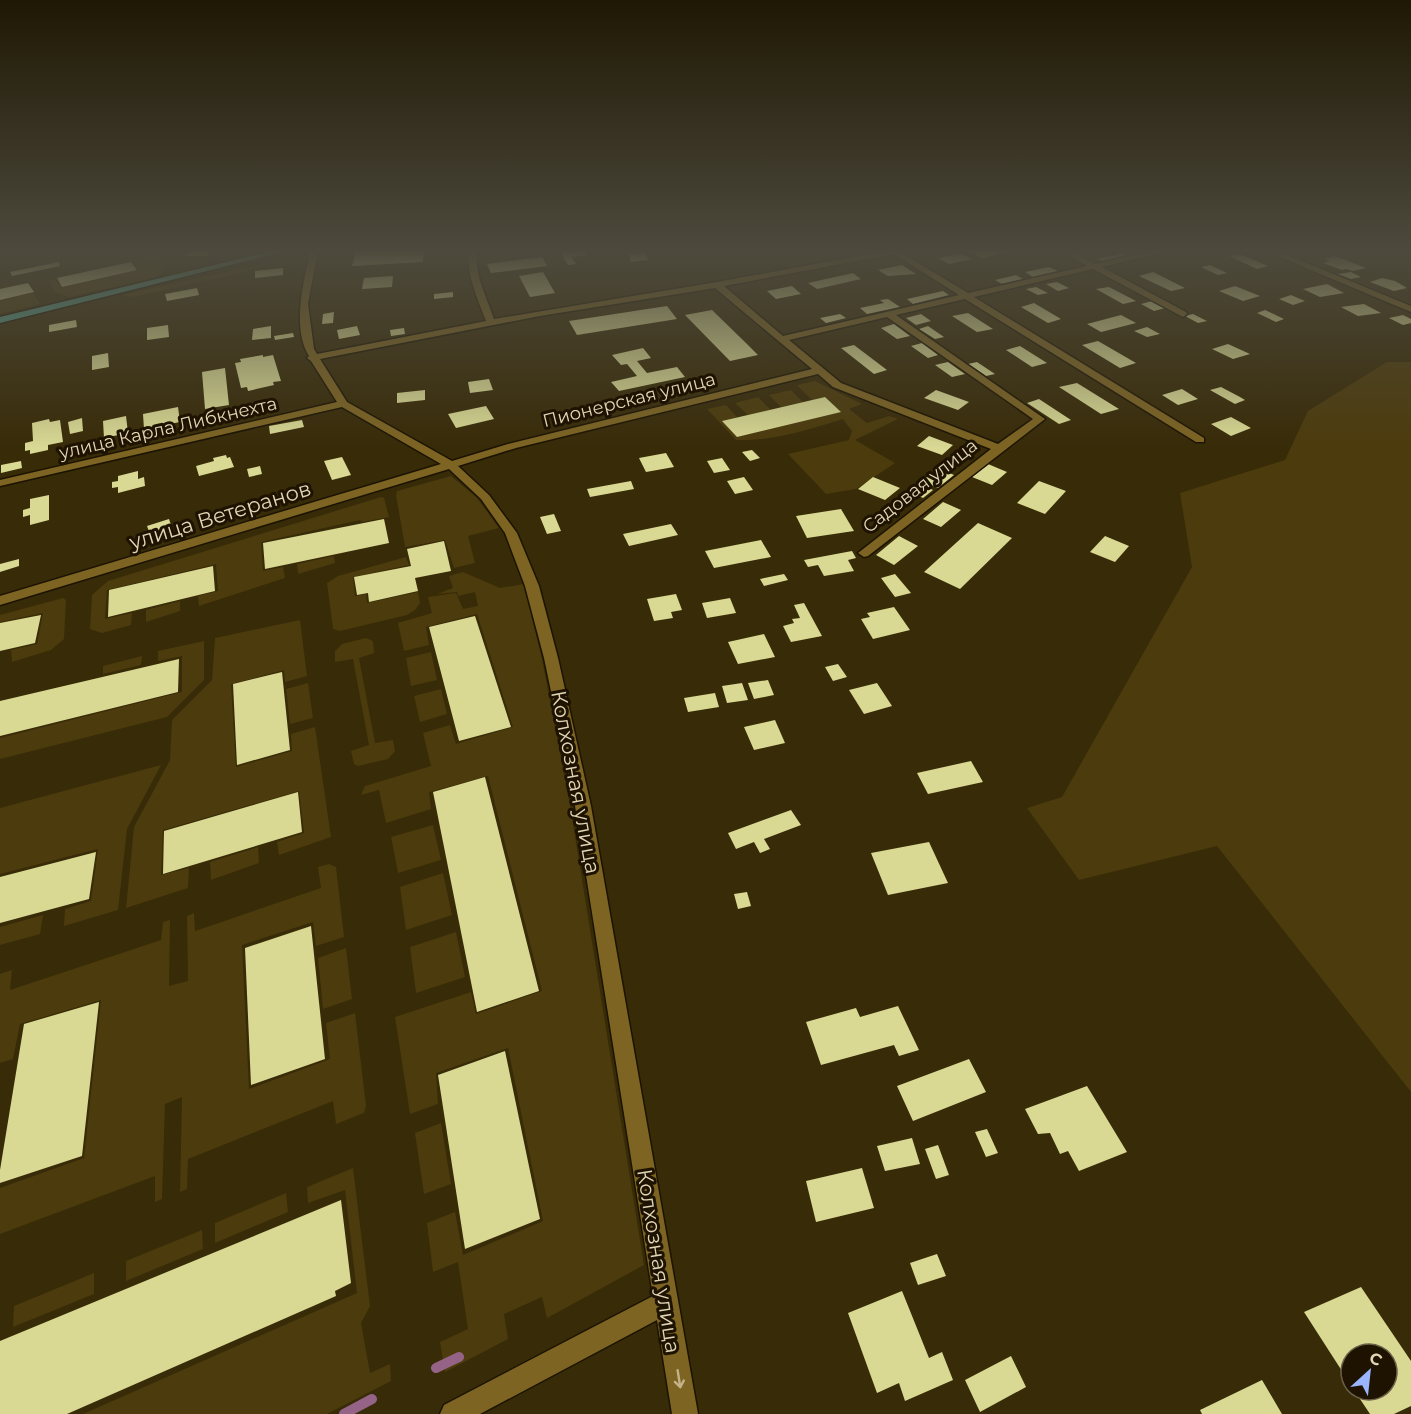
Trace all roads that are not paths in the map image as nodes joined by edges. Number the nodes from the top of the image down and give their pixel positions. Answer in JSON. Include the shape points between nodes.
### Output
{"nodes":[{"id":1,"x":16,"y":316,"type":"edge"},
{"id":2,"x":304,"y":316,"type":"edge"},
{"id":3,"x":489,"y":316,"type":"edge"},
{"id":4,"x":533,"y":316,"type":"edge"},
{"id":5,"x":754,"y":316,"type":"edge"},
{"id":6,"x":879,"y":316,"type":"edge"},
{"id":7,"x":891,"y":316,"type":"edge"},
{"id":8,"x":998,"y":316,"type":"edge"},
{"id":9,"x":0,"y":320,"type":"edge"},
{"id":10,"x":491,"y":323,"type":"junction"},
{"id":11,"x":781,"y":339,"type":"junction"},
{"id":12,"x":312,"y":358,"type":"junction"},
{"id":13,"x":817,"y":371,"type":"junction"},
{"id":14,"x":343,"y":404,"type":"junction"},
{"id":15,"x":1200,"y":440,"type":"dead end"},
{"id":16,"x":999,"y":448,"type":"junction"},
{"id":17,"x":451,"y":465,"type":"junction"},
{"id":18,"x":0,"y":483,"type":"edge"},
{"id":19,"x":864,"y":553,"type":"dead end"},
{"id":20,"x":0,"y":601,"type":"edge"},
{"id":21,"x":666,"y":1302,"type":"junction"},
{"id":22,"x":453,"y":1414,"type":"edge"},
{"id":23,"x":685,"y":1414,"type":"edge"}],
"edges":[{"from":1,"to":9,"type":"main road"},
{"from":2,"to":12,"type":"street","name":"Колхозная улица"},
{"from":3,"to":10,"type":"street"},
{"from":4,"to":10,"type":"street"},
{"from":5,"to":11,"type":"street"},
{"from":6,"to":11,"type":"street"},
{"from":7,"to":16,"type":"street","name":"Садовая улица","via":[[1040,420]]},
{"from":8,"to":15,"type":"street"},
{"from":10,"to":12,"type":"street"},
{"from":11,"to":13,"type":"street"},
{"from":12,"to":14,"type":"street","name":"Колхозная улица"},
{"from":13,"to":16,"type":"street","via":[[837,385]]},
{"from":13,"to":17,"type":"street","name":"Пионерская улица"},
{"from":14,"to":17,"type":"street","name":"Колхозная улица"},
{"from":14,"to":18,"type":"street","name":"улица Карла Либкнехта"},
{"from":16,"to":19,"type":"street","name":"Садовая улица"},
{"from":17,"to":20,"type":"street","name":"улица Ветеранов"},
{"from":17,"to":21,"type":"street","name":"Колхозная улица","via":[[485,497],[511,533],[532,586],[548,646],[583,806]]},
{"from":21,"to":22,"type":"street"},
{"from":21,"to":23,"type":"street","name":"Колхозная улица","one_way":true}]}
